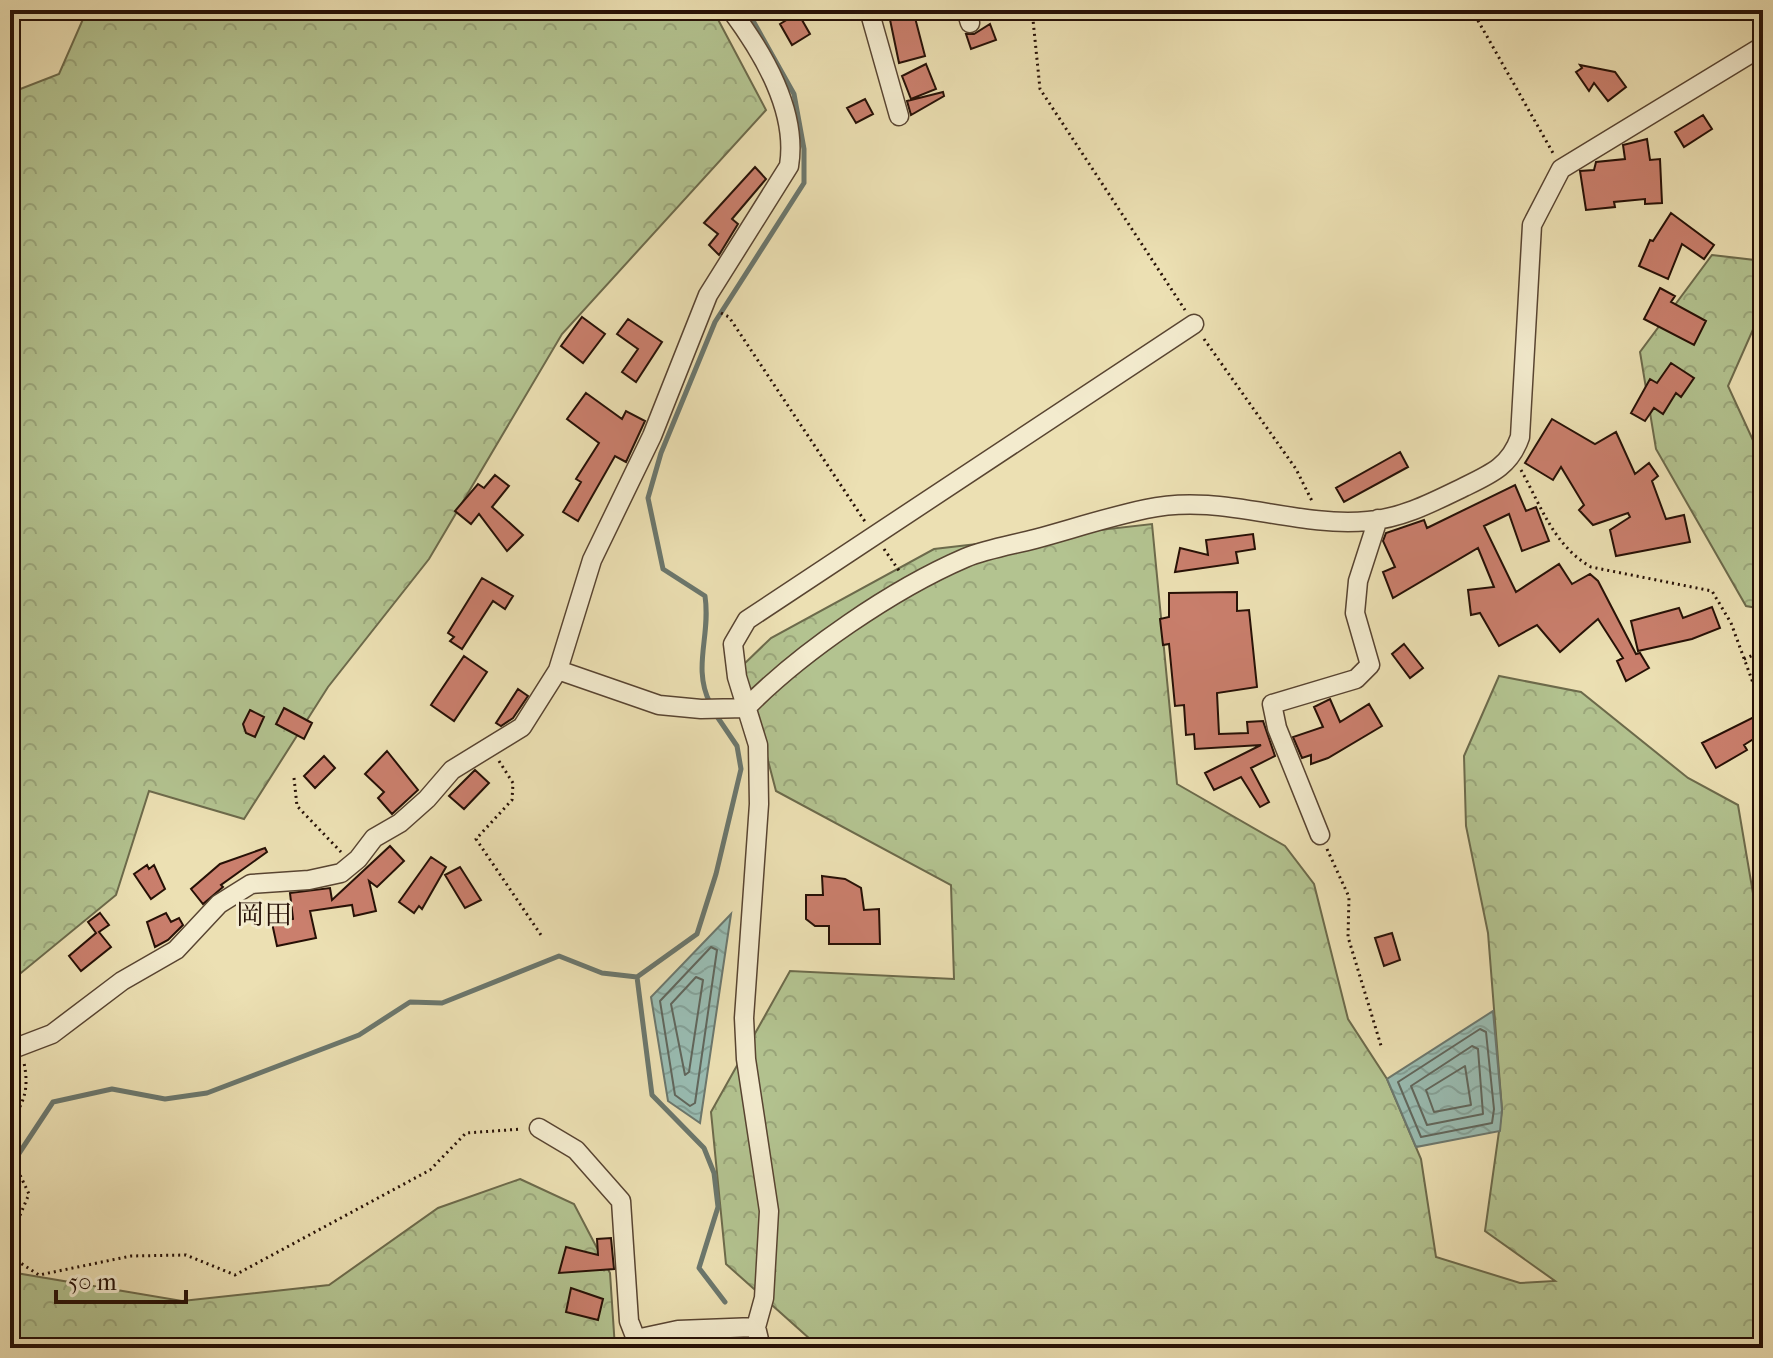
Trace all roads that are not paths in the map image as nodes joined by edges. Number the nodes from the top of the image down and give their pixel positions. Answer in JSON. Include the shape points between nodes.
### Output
{"nodes":[{"id":1,"x":869,"y":10,"type":"edge"},
{"id":2,"x":738,"y":12,"type":"edge"},
{"id":3,"x":1763,"y":46,"type":"edge"},
{"id":4,"x":899,"y":116,"type":"dead end"},
{"id":5,"x":1194,"y":324,"type":"road end"},
{"id":6,"x":1378,"y":519,"type":"junction"},
{"id":7,"x":558,"y":670,"type":"junction"},
{"id":8,"x":746,"y":708,"type":"junction"},
{"id":9,"x":1320,"y":835,"type":"road end"},
{"id":10,"x":15,"y":1048,"type":"edge"},
{"id":11,"x":539,"y":1128,"type":"road end"},
{"id":12,"x":756,"y":1327,"type":"junction"},
{"id":13,"x":761,"y":1348,"type":"edge"}],
"edges":[{"from":1,"to":4,"type":"street"},
{"from":2,"to":7,"type":"street","via":[[779,91],[792,150],[789,166],[708,295],[652,436],[592,560]]},
{"from":3,"to":6,"type":"street","via":[[1561,169],[1532,225],[1525,386],[1513,454],[1498,470],[1417,509]]},
{"from":5,"to":8,"type":"street","via":[[747,620],[733,644]]},
{"from":6,"to":8,"type":"street","via":[[1314,518],[1184,502],[968,557],[910,585],[767,686]]},
{"from":6,"to":9,"type":"street","via":[[1358,581],[1355,613],[1370,665],[1356,679],[1272,704]]},
{"from":7,"to":8,"type":"street","via":[[659,705]]},
{"from":7,"to":10,"type":"street","via":[[522,727],[452,770],[427,799],[374,838],[341,873],[251,884],[219,904],[176,950],[122,981],[52,1034]]},
{"from":8,"to":12,"type":"street","via":[[758,745],[759,804],[744,1018],[769,1211],[764,1298]]},
{"from":11,"to":12,"type":"street","via":[[576,1150],[621,1201],[629,1321],[636,1339],[678,1330]]},
{"from":12,"to":13,"type":"street"}]}
